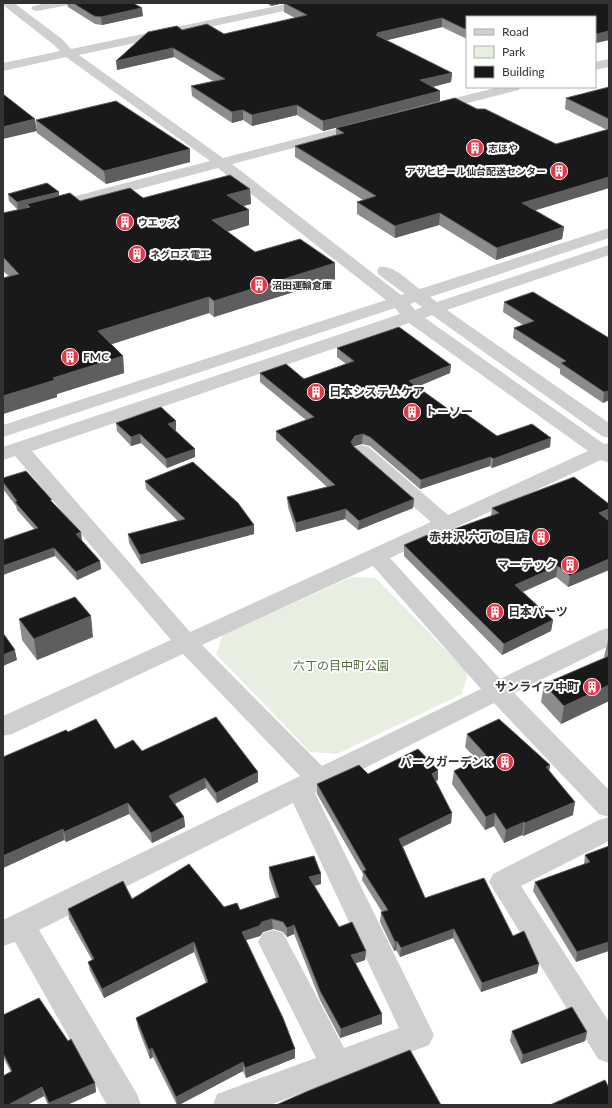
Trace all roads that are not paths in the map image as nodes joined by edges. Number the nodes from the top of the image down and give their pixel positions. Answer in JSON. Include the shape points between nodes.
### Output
{"nodes":[{"id":1,"x":7,"y":3,"type":"edge"},
{"id":2,"x":65,"y":3,"type":"edge"},
{"id":3,"x":307,"y":3,"type":"edge"},
{"id":4,"x":33,"y":6,"type":"edge"},
{"id":5,"x":47,"y":17,"type":"dead end"},
{"id":6,"x":63,"y":44,"type":"junction"},
{"id":7,"x":88,"y":49,"type":"junction"},
{"id":8,"x":609,"y":63,"type":"edge"},
{"id":9,"x":596,"y":66,"type":"edge"},
{"id":10,"x":3,"y":67,"type":"edge"},
{"id":11,"x":510,"y":88,"type":"edge"},
{"id":12,"x":422,"y":111,"type":"edge"},
{"id":13,"x":375,"y":123,"type":"edge"},
{"id":14,"x":236,"y":159,"type":"junction"},
{"id":15,"x":221,"y":163,"type":"junction"},
{"id":16,"x":3,"y":220,"type":"edge"},
{"id":17,"x":609,"y":233,"type":"edge"},
{"id":18,"x":609,"y":250,"type":"edge"},
{"id":19,"x":417,"y":296,"type":"junction"},
{"id":20,"x":399,"y":302,"type":"junction"},
{"id":21,"x":434,"y":309,"type":"junction"},
{"id":22,"x":412,"y":317,"type":"junction"},
{"id":23,"x":3,"y":431,"type":"edge"},
{"id":24,"x":607,"y":447,"type":"edge"},
{"id":25,"x":11,"y":451,"type":"edge"},
{"id":26,"x":362,"y":451,"type":"dead end"},
{"id":27,"x":445,"y":523,"type":"junction"},
{"id":28,"x":375,"y":555,"type":"junction"},
{"id":29,"x":609,"y":636,"type":"edge"},
{"id":30,"x":186,"y":643,"type":"junction"},
{"id":31,"x":496,"y":690,"type":"junction"},
{"id":32,"x":3,"y":727,"type":"edge"},
{"id":33,"x":308,"y":783,"type":"junction"},
{"id":34,"x":609,"y":807,"type":"edge"},
{"id":35,"x":609,"y":828,"type":"edge"},
{"id":36,"x":12,"y":929,"type":"edge"},
{"id":37,"x":273,"y":942,"type":"dead end"},
{"id":38,"x":609,"y":1049,"type":"edge"},
{"id":39,"x":336,"y":1065,"type":"junction"},
{"id":40,"x":119,"y":1103,"type":"edge"},
{"id":41,"x":229,"y":1105,"type":"edge"}],
"edges":[{"from":1,"to":6,"type":"street"},
{"from":2,"to":4,"type":"street"},
{"from":3,"to":7,"type":"street"},
{"from":4,"to":5,"type":"street"},
{"from":6,"to":7,"type":"street"},
{"from":6,"to":10,"type":"street"},
{"from":6,"to":15,"type":"street","via":[[84,63]]},
{"from":7,"to":14,"type":"street"},
{"from":8,"to":9,"type":"street"},
{"from":11,"to":12,"type":"street"},
{"from":13,"to":14,"type":"street"},
{"from":14,"to":15,"type":"street"},
{"from":14,"to":19,"type":"street"},
{"from":15,"to":16,"type":"street"},
{"from":15,"to":20,"type":"street"},
{"from":17,"to":19,"type":"street"},
{"from":18,"to":21,"type":"street"},
{"from":19,"to":20,"type":"street"},
{"from":19,"to":21,"type":"street"},
{"from":20,"to":22,"type":"street"},
{"from":20,"to":23,"type":"street"},
{"from":21,"to":22,"type":"street"},
{"from":21,"to":24,"type":"street"},
{"from":22,"to":24,"type":"street"},
{"from":22,"to":25,"type":"street"},
{"from":24,"to":27,"type":"street"},
{"from":25,"to":30,"type":"street"},
{"from":26,"to":27,"type":"street"},
{"from":27,"to":28,"type":"street"},
{"from":28,"to":30,"type":"street"},
{"from":28,"to":31,"type":"street"},
{"from":29,"to":31,"type":"street"},
{"from":30,"to":32,"type":"street"},
{"from":30,"to":33,"type":"street"},
{"from":31,"to":33,"type":"street"},
{"from":31,"to":34,"type":"street"},
{"from":33,"to":36,"type":"street"},
{"from":33,"to":39,"type":"street","via":[[418,1035]]},
{"from":35,"to":38,"type":"street","via":[[503,882]]},
{"from":36,"to":40,"type":"street"},
{"from":37,"to":39,"type":"street"},
{"from":39,"to":41,"type":"street"}]}
